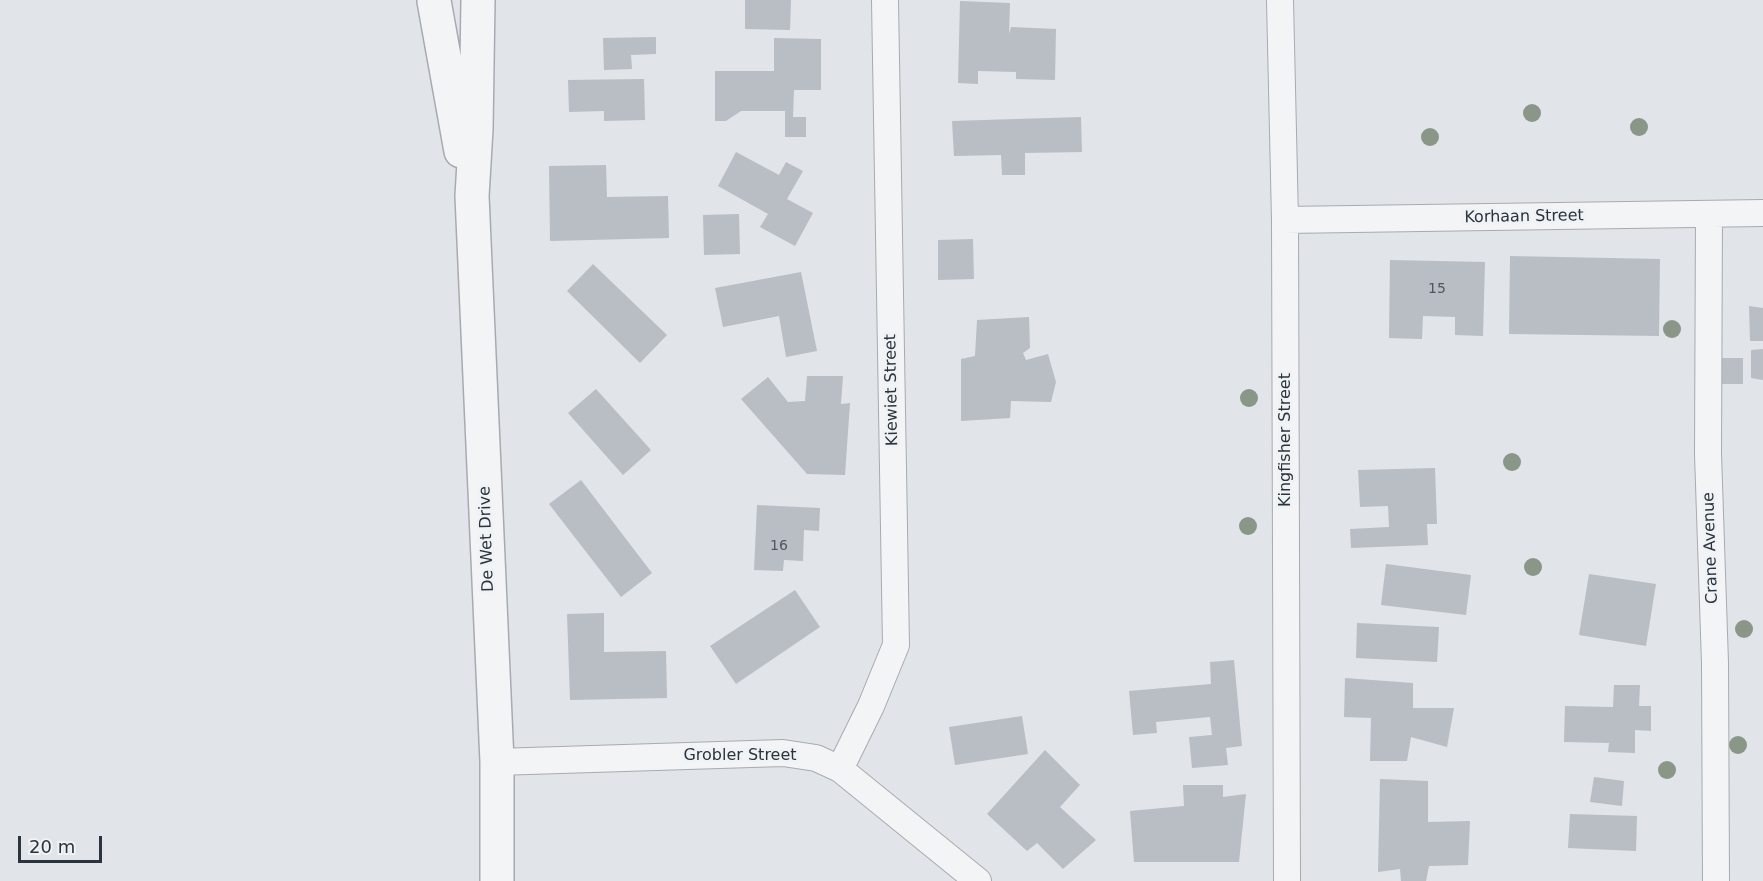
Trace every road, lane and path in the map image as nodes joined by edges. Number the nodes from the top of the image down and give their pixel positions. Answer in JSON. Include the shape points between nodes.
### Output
{"nodes":[{"id":1,"x":433,"y":0,"type":"edge"},
{"id":2,"x":473,"y":0,"type":"edge"},
{"id":3,"x":478,"y":0,"type":"edge"},
{"id":4,"x":885,"y":0,"type":"edge"},
{"id":5,"x":1280,"y":0,"type":"edge"},
{"id":6,"x":472,"y":196,"type":"junction"},
{"id":7,"x":1763,"y":213,"type":"edge"},
{"id":8,"x":1709,"y":215,"type":"junction"},
{"id":9,"x":1285,"y":220,"type":"junction"},
{"id":10,"x":496,"y":762,"type":"junction"},
{"id":11,"x":840,"y":769,"type":"junction"},
{"id":12,"x":497,"y":881,"type":"edge"},
{"id":13,"x":978,"y":881,"type":"edge"},
{"id":14,"x":1287,"y":881,"type":"edge"},
{"id":15,"x":1716,"y":881,"type":"edge"}],
"edges":[{"from":1,"to":2,"type":"street","name":"De Wet Drive","via":[[456,5]]},
{"from":1,"to":6,"type":"street","name":"De Wet Drive"},
{"from":3,"to":6,"type":"street","name":"De Wet Drive"},
{"from":4,"to":11,"type":"street","name":"Kiewiet Street","via":[[896,645],[872,706]]},
{"from":5,"to":9,"type":"street","name":"Kingfisher Street"},
{"from":6,"to":10,"type":"street","name":"De Wet Drive"},
{"from":7,"to":8,"type":"street","name":"Korhaan Street"},
{"from":8,"to":9,"type":"street","name":"Korhaan Street"},
{"from":8,"to":15,"type":"street","name":"Crane Avenue","via":[[1708,454],[1715,663]]},
{"from":9,"to":14,"type":"street","name":"Kingfisher Street"},
{"from":10,"to":11,"type":"street","name":"Grobler Street","via":[[783,753],[816,758]]},
{"from":10,"to":12,"type":"street","name":"De Wet Drive"},
{"from":11,"to":13,"type":"street","name":"Grobler Street"}]}
